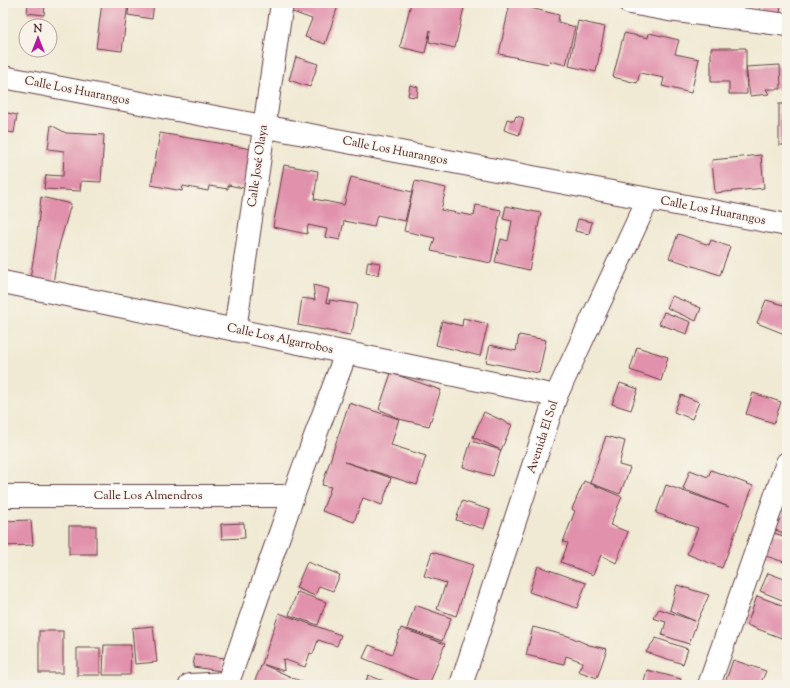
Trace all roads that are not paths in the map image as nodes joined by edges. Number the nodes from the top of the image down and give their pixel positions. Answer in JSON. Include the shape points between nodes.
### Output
{"nodes":[{"id":1,"x":282,"y":3,"type":"edge"},
{"id":2,"x":630,"y":3,"type":"edge"},
{"id":3,"x":670,"y":6,"type":"edge"},
{"id":4,"x":787,"y":25,"type":"edge"},
{"id":5,"x":3,"y":77,"type":"edge"},
{"id":6,"x":264,"y":126,"type":"junction"},
{"id":7,"x":648,"y":199,"type":"junction"},
{"id":8,"x":787,"y":225,"type":"edge"},
{"id":9,"x":3,"y":282,"type":"edge"},
{"id":10,"x":235,"y":330,"type":"junction"},
{"id":11,"x":346,"y":353,"type":"junction"},
{"id":12,"x":556,"y":396,"type":"junction"},
{"id":13,"x":787,"y":463,"type":"edge"},
{"id":14,"x":3,"y":496,"type":"edge"},
{"id":15,"x":293,"y":496,"type":"junction"},
{"id":16,"x":227,"y":684,"type":"edge"},
{"id":17,"x":190,"y":685,"type":"edge"},
{"id":18,"x":461,"y":685,"type":"edge"},
{"id":19,"x":709,"y":685,"type":"edge"}],
"edges":[{"from":1,"to":6,"type":"street","name":"Calle José Olaya"},
{"from":2,"to":3,"type":"street"},
{"from":3,"to":4,"type":"street"},
{"from":5,"to":6,"type":"street","name":"Calle Los Huarangos"},
{"from":6,"to":7,"type":"street","name":"Calle Los Huarangos"},
{"from":6,"to":10,"type":"street","name":"Calle José Olaya"},
{"from":7,"to":8,"type":"street","name":"Calle Los Huarangos"},
{"from":7,"to":12,"type":"street","name":"Avenida El Sol"},
{"from":9,"to":10,"type":"street","name":"Calle Los Algarrobos"},
{"from":10,"to":11,"type":"street","name":"Calle Los Algarrobos"},
{"from":11,"to":12,"type":"street","name":"Calle Los Algarrobos"},
{"from":11,"to":15,"type":"street"},
{"from":12,"to":18,"type":"street","name":"Avenida El Sol"},
{"from":13,"to":19,"type":"street"},
{"from":14,"to":15,"type":"street","name":"Calle Los Almendros"},
{"from":15,"to":16,"type":"street"},
{"from":16,"to":17,"type":"street"}]}
